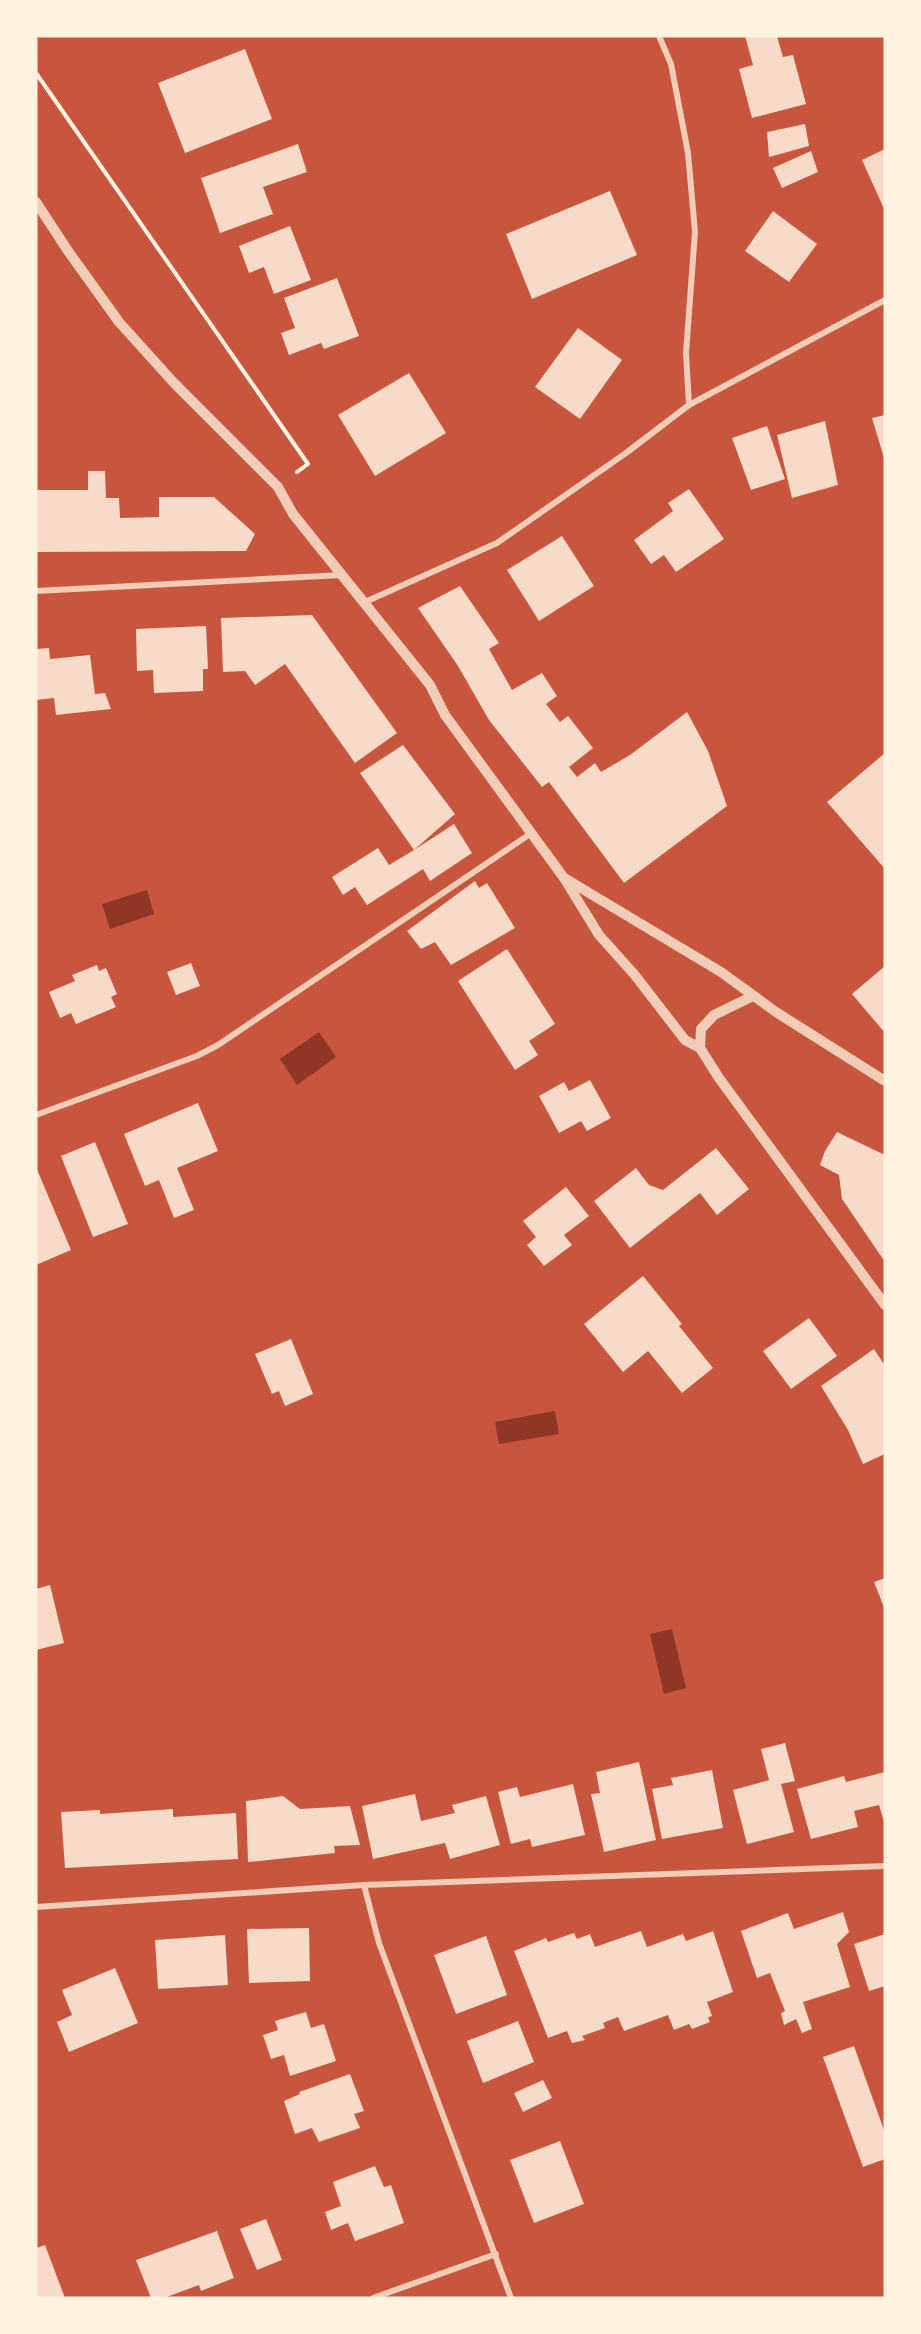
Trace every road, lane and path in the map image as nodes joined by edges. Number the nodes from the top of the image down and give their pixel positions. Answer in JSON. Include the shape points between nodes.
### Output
{"nodes":[{"id":1,"x":660,"y":36,"type":"edge"},
{"id":2,"x":36,"y":74,"type":"edge"},
{"id":3,"x":36,"y":202,"type":"edge"},
{"id":4,"x":885,"y":300,"type":"edge"},
{"id":5,"x":689,"y":405,"type":"junction"},
{"id":6,"x":278,"y":487,"type":"junction"},
{"id":7,"x":342,"y":575,"type":"junction"},
{"id":8,"x":36,"y":591,"type":"edge"},
{"id":9,"x":365,"y":602,"type":"junction"},
{"id":10,"x":530,"y":834,"type":"junction"},
{"id":11,"x":564,"y":878,"type":"junction"},
{"id":12,"x":753,"y":996,"type":"junction"},
{"id":13,"x":700,"y":1048,"type":"junction"},
{"id":14,"x":885,"y":1081,"type":"edge"},
{"id":15,"x":36,"y":1115,"type":"edge"},
{"id":16,"x":885,"y":1305,"type":"edge"},
{"id":17,"x":885,"y":1866,"type":"edge"},
{"id":18,"x":364,"y":1885,"type":"junction"},
{"id":19,"x":36,"y":1907,"type":"edge"},
{"id":20,"x":496,"y":2254,"type":"junction"},
{"id":21,"x":373,"y":2298,"type":"edge"},
{"id":22,"x":511,"y":2298,"type":"edge"}],
"edges":[{"from":1,"to":5,"type":"street","via":[[671,64],[688,153],[695,232],[687,353]]},
{"from":2,"to":6,"type":"path","via":[[308,464]]},
{"from":3,"to":6,"type":"street","via":[[119,322]]},
{"from":4,"to":5,"type":"street"},
{"from":5,"to":9,"type":"street","via":[[498,543]]},
{"from":6,"to":7,"type":"street","via":[[293,514]]},
{"from":7,"to":8,"type":"street"},
{"from":7,"to":9,"type":"street"},
{"from":9,"to":10,"type":"street","via":[[430,685],[445,716]]},
{"from":10,"to":11,"type":"street"},
{"from":10,"to":15,"type":"street","via":[[218,1045]]},
{"from":11,"to":12,"type":"street","via":[[721,972]]},
{"from":11,"to":13,"type":"street","via":[[599,935],[685,1040]]},
{"from":12,"to":13,"type":"street","via":[[714,1015],[701,1029]]},
{"from":12,"to":14,"type":"street"},
{"from":13,"to":16,"type":"street"},
{"from":17,"to":18,"type":"street"},
{"from":18,"to":19,"type":"street"},
{"from":18,"to":20,"type":"street","via":[[379,1943]]},
{"from":20,"to":21,"type":"street"},
{"from":20,"to":22,"type":"street"}]}
